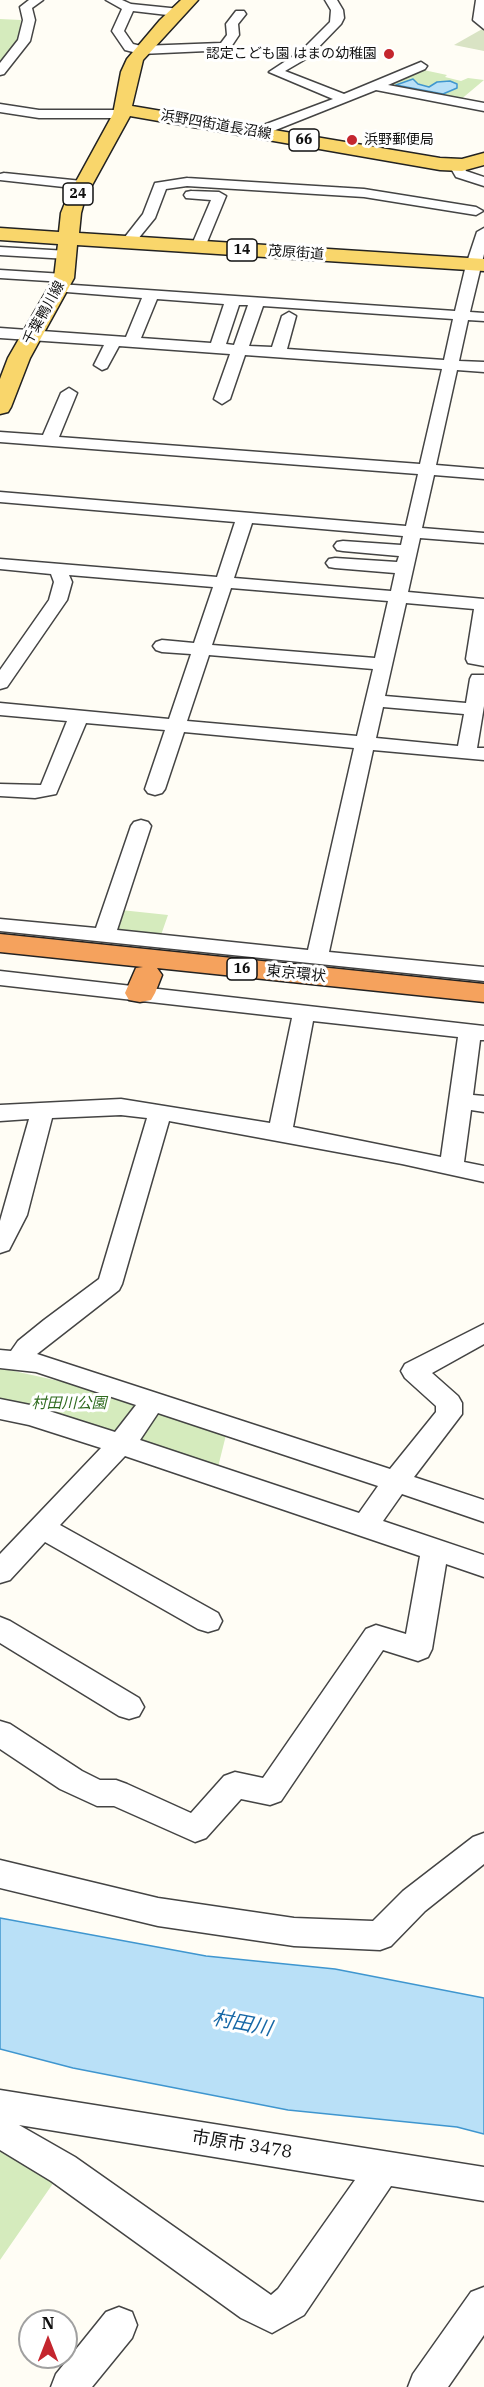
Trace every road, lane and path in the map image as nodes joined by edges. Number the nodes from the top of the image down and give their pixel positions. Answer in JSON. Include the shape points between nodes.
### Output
{"nodes":[{"id":1,"x":37,"y":0,"type":"edge"},
{"id":2,"x":112,"y":0,"type":"edge"},
{"id":3,"x":331,"y":0,"type":"edge"},
{"id":4,"x":482,"y":0,"type":"edge"},
{"id":5,"x":183,"y":6,"type":"edge"},
{"id":6,"x":129,"y":7,"type":"junction"},
{"id":7,"x":240,"y":14,"type":"dead end"},
{"id":8,"x":484,"y":25,"type":"edge"},
{"id":9,"x":141,"y":50,"type":"junction"},
{"id":10,"x":421,"y":66,"type":"dead end"},
{"id":11,"x":0,"y":71,"type":"edge"},
{"id":12,"x":376,"y":86,"type":"junction"},
{"id":13,"x":344,"y":99,"type":"junction"},
{"id":14,"x":484,"y":107,"type":"edge"},
{"id":15,"x":0,"y":108,"type":"edge"},
{"id":16,"x":123,"y":112,"type":"junction"},
{"id":17,"x":258,"y":132,"type":"junction"},
{"id":18,"x":484,"y":159,"type":"edge"},
{"id":19,"x":456,"y":165,"type":"junction"},
{"id":20,"x":4,"y":177,"type":"dead end"},
{"id":21,"x":484,"y":182,"type":"edge"},
{"id":22,"x":82,"y":185,"type":"junction"},
{"id":23,"x":158,"y":193,"type":"junction"},
{"id":24,"x":480,"y":207,"type":"edge"},
{"id":25,"x":484,"y":225,"type":"edge"},
{"id":26,"x":484,"y":232,"type":"edge"},
{"id":27,"x":0,"y":234,"type":"edge"},
{"id":28,"x":128,"y":242,"type":"junction"},
{"id":29,"x":68,"y":247,"type":"junction"},
{"id":30,"x":198,"y":247,"type":"junction"},
{"id":31,"x":0,"y":251,"type":"edge"},
{"id":32,"x":478,"y":265,"type":"edge"},
{"id":33,"x":0,"y":274,"type":"edge"},
{"id":34,"x":62,"y":283,"type":"junction"},
{"id":35,"x":152,"y":293,"type":"junction"},
{"id":36,"x":233,"y":300,"type":"junction"},
{"id":37,"x":257,"y":301,"type":"junction"},
{"id":38,"x":289,"y":316,"type":"dead end"},
{"id":39,"x":463,"y":316,"type":"junction"},
{"id":40,"x":484,"y":317,"type":"edge"},
{"id":41,"x":0,"y":333,"type":"edge"},
{"id":42,"x":33,"y":335,"type":"junction"},
{"id":43,"x":113,"y":342,"type":"junction"},
{"id":44,"x":131,"y":343,"type":"junction"},
{"id":45,"x":216,"y":348,"type":"junction"},
{"id":46,"x":241,"y":350,"type":"junction"},
{"id":47,"x":278,"y":353,"type":"junction"},
{"id":48,"x":452,"y":364,"type":"junction"},
{"id":49,"x":102,"y":365,"type":"dead end"},
{"id":50,"x":484,"y":367,"type":"edge"},
{"id":51,"x":69,"y":393,"type":"dead end"},
{"id":52,"x":222,"y":399,"type":"dead end"},
{"id":53,"x":0,"y":407,"type":"edge"},
{"id":54,"x":0,"y":437,"type":"edge"},
{"id":55,"x":49,"y":441,"type":"junction"},
{"id":56,"x":428,"y":469,"type":"junction"},
{"id":57,"x":484,"y":474,"type":"edge"},
{"id":58,"x":0,"y":497,"type":"edge"},
{"id":59,"x":244,"y":519,"type":"junction"},
{"id":60,"x":412,"y":532,"type":"junction"},
{"id":61,"x":484,"y":538,"type":"edge"},
{"id":62,"x":343,"y":546,"type":"dead end"},
{"id":63,"x":406,"y":559,"type":"junction"},
{"id":64,"x":335,"y":563,"type":"dead end"},
{"id":65,"x":0,"y":564,"type":"edge"},
{"id":66,"x":58,"y":568,"type":"junction"},
{"id":67,"x":223,"y":582,"type":"junction"},
{"id":68,"x":397,"y":597,"type":"junction"},
{"id":69,"x":484,"y":604,"type":"edge"},
{"id":70,"x":162,"y":646,"type":"dead end"},
{"id":71,"x":203,"y":649,"type":"junction"},
{"id":72,"x":484,"y":660,"type":"edge"},
{"id":73,"x":381,"y":664,"type":"junction"},
{"id":74,"x":479,"y":680,"type":"dead end"},
{"id":75,"x":0,"y":683,"type":"edge"},
{"id":76,"x":374,"y":701,"type":"junction"},
{"id":77,"x":0,"y":709,"type":"edge"},
{"id":78,"x":473,"y":709,"type":"junction"},
{"id":79,"x":79,"y":716,"type":"junction"},
{"id":80,"x":177,"y":724,"type":"junction"},
{"id":81,"x":365,"y":743,"type":"junction"},
{"id":82,"x":476,"y":753,"type":"edge"},
{"id":83,"x":155,"y":789,"type":"dead end"},
{"id":84,"x":0,"y":790,"type":"edge"},
{"id":85,"x":141,"y":826,"type":"dead end"},
{"id":86,"x":0,"y":925,"type":"edge"},
{"id":87,"x":104,"y":936,"type":"junction"},
{"id":88,"x":0,"y":943,"type":"edge"},
{"id":89,"x":317,"y":957,"type":"junction"},
{"id":90,"x":0,"y":960,"type":"edge"},
{"id":91,"x":484,"y":974,"type":"edge"},
{"id":92,"x":0,"y":978,"type":"edge"},
{"id":93,"x":144,"y":984,"type":"junction"},
{"id":94,"x":484,"y":993,"type":"edge"},
{"id":95,"x":304,"y":1011,"type":"junction"},
{"id":96,"x":479,"y":1024,"type":"edge"},
{"id":97,"x":460,"y":1101,"type":"junction"},
{"id":98,"x":484,"y":1104,"type":"edge"},
{"id":99,"x":43,"y":1110,"type":"junction"},
{"id":100,"x":160,"y":1112,"type":"junction"},
{"id":101,"x":0,"y":1113,"type":"edge"},
{"id":102,"x":280,"y":1133,"type":"junction"},
{"id":103,"x":451,"y":1167,"type":"junction"},
{"id":104,"x":484,"y":1174,"type":"edge"},
{"id":105,"x":0,"y":1244,"type":"edge"},
{"id":106,"x":484,"y":1333,"type":"edge"},
{"id":107,"x":9,"y":1360,"type":"edge"},
{"id":108,"x":152,"y":1401,"type":"junction"},
{"id":109,"x":0,"y":1409,"type":"edge"},
{"id":110,"x":121,"y":1444,"type":"junction"},
{"id":111,"x":396,"y":1481,"type":"junction"},
{"id":112,"x":484,"y":1511,"type":"edge"},
{"id":113,"x":364,"y":1527,"type":"junction"},
{"id":114,"x":42,"y":1528,"type":"junction"},
{"id":115,"x":435,"y":1550,"type":"junction"},
{"id":116,"x":484,"y":1566,"type":"edge"},
{"id":117,"x":0,"y":1572,"type":"edge"},
{"id":118,"x":208,"y":1621,"type":"dead end"},
{"id":119,"x":0,"y":1629,"type":"edge"},
{"id":120,"x":129,"y":1707,"type":"dead end"},
{"id":121,"x":0,"y":1733,"type":"edge"},
{"id":122,"x":484,"y":1846,"type":"edge"},
{"id":123,"x":0,"y":1875,"type":"edge"},
{"id":124,"x":1,"y":2115,"type":"edge"},
{"id":125,"x":384,"y":2167,"type":"junction"},
{"id":126,"x":484,"y":2184,"type":"edge"},
{"id":127,"x":484,"y":2305,"type":"edge"},
{"id":128,"x":119,"y":2325,"type":"dead end"},
{"id":129,"x":69,"y":2387,"type":"edge"},
{"id":130,"x":426,"y":2387,"type":"edge"}],
"edges":[{"from":1,"to":11,"type":"street","via":[[26,8],[29,20],[24,40]]},
{"from":2,"to":6,"type":"street"},
{"from":3,"to":13,"type":"street","via":[[337,10],[335,24],[305,54],[275,72]]},
{"from":4,"to":8,"type":"street","via":[[479,20]]},
{"from":5,"to":6,"type":"street"},
{"from":5,"to":9,"type":"main road","name":"千葉鴨川線","number":"24"},
{"from":6,"to":9,"type":"street","via":[[118,31],[129,47]]},
{"from":7,"to":9,"type":"street","via":[[225,46]]},
{"from":9,"to":16,"type":"main road","name":"千葉鴨川線","number":"24","via":[[130,72]]},
{"from":10,"to":12,"type":"street"},
{"from":12,"to":13,"type":"street"},
{"from":12,"to":14,"type":"street"},
{"from":13,"to":17,"type":"street"},
{"from":15,"to":16,"type":"street","via":[[39,114]]},
{"from":16,"to":17,"type":"main road","name":"浜野四街道長沼線","number":"66"},
{"from":16,"to":22,"type":"main road","name":"千葉鴨川線","number":"24"},
{"from":17,"to":19,"type":"main road","name":"浜野四街道長沼線","number":"66"},
{"from":18,"to":19,"type":"main road","name":"浜野四街道長沼線","number":"66"},
{"from":19,"to":21,"type":"street","via":[[461,174]]},
{"from":20,"to":22,"type":"street"},
{"from":22,"to":29,"type":"main road","name":"千葉鴨川線","number":"24","via":[[71,213]]},
{"from":23,"to":24,"type":"street","via":[[160,186],[188,182],[238,184]]},
{"from":23,"to":28,"type":"street","via":[[150,215]]},
{"from":23,"to":30,"type":"street","via":[[219,196]]},
{"from":24,"to":25,"type":"street"},
{"from":26,"to":32,"type":"street"},
{"from":27,"to":29,"type":"main road","name":"茂原街道","number":"14"},
{"from":28,"to":29,"type":"main road","name":"茂原街道","number":"14"},
{"from":28,"to":30,"type":"main road","name":"茂原街道","number":"14"},
{"from":29,"to":31,"type":"street"},
{"from":29,"to":34,"type":"main road","name":"千葉鴨川線","number":"24"},
{"from":30,"to":32,"type":"main road","name":"茂原街道","number":"14"},
{"from":32,"to":39,"type":"street"},
{"from":33,"to":34,"type":"street"},
{"from":34,"to":35,"type":"street"},
{"from":34,"to":42,"type":"main road","name":"千葉鴨川線","number":"24"},
{"from":35,"to":36,"type":"street"},
{"from":35,"to":44,"type":"street"},
{"from":36,"to":37,"type":"street"},
{"from":36,"to":45,"type":"street"},
{"from":37,"to":39,"type":"street"},
{"from":37,"to":46,"type":"street"},
{"from":38,"to":47,"type":"street"},
{"from":39,"to":40,"type":"street"},
{"from":39,"to":48,"type":"street"},
{"from":41,"to":42,"type":"street"},
{"from":42,"to":43,"type":"street"},
{"from":42,"to":53,"type":"main road","name":"千葉鴨川線","number":"24","via":[[14,368]]},
{"from":43,"to":44,"type":"street"},
{"from":43,"to":49,"type":"street"},
{"from":44,"to":45,"type":"street"},
{"from":45,"to":46,"type":"street"},
{"from":46,"to":47,"type":"street"},
{"from":46,"to":52,"type":"street"},
{"from":47,"to":48,"type":"street"},
{"from":48,"to":50,"type":"street"},
{"from":48,"to":56,"type":"street"},
{"from":51,"to":55,"type":"street"},
{"from":54,"to":55,"type":"street"},
{"from":55,"to":56,"type":"street"},
{"from":56,"to":57,"type":"street"},
{"from":56,"to":60,"type":"street"},
{"from":58,"to":59,"type":"street"},
{"from":59,"to":60,"type":"street"},
{"from":59,"to":67,"type":"street"},
{"from":60,"to":61,"type":"street"},
{"from":60,"to":63,"type":"street"},
{"from":62,"to":63,"type":"street"},
{"from":63,"to":64,"type":"street"},
{"from":63,"to":68,"type":"street"},
{"from":65,"to":66,"type":"street"},
{"from":66,"to":67,"type":"street"},
{"from":66,"to":75,"type":"street","via":[[63,582],[58,600]]},
{"from":67,"to":68,"type":"street"},
{"from":67,"to":71,"type":"street"},
{"from":68,"to":69,"type":"street"},
{"from":68,"to":73,"type":"street"},
{"from":69,"to":72,"type":"street","via":[[475,659]]},
{"from":70,"to":71,"type":"street"},
{"from":71,"to":73,"type":"street"},
{"from":71,"to":80,"type":"street"},
{"from":73,"to":76,"type":"street"},
{"from":74,"to":78,"type":"street"},
{"from":76,"to":78,"type":"street"},
{"from":76,"to":81,"type":"street"},
{"from":77,"to":79,"type":"street"},
{"from":78,"to":82,"type":"street"},
{"from":79,"to":80,"type":"street"},
{"from":79,"to":84,"type":"street","via":[[49,790]]},
{"from":80,"to":81,"type":"street"},
{"from":80,"to":83,"type":"street"},
{"from":81,"to":82,"type":"street"},
{"from":81,"to":89,"type":"street"},
{"from":85,"to":87,"type":"street"},
{"from":86,"to":87,"type":"street"},
{"from":87,"to":89,"type":"street"},
{"from":88,"to":94,"type":"highway","name":"東京環状","number":"16"},
{"from":89,"to":91,"type":"street"},
{"from":90,"to":93,"type":"highway","name":"東京環状","number":"16"},
{"from":92,"to":93,"type":"street"},
{"from":93,"to":95,"type":"street"},
{"from":93,"to":96,"type":"highway","name":"東京環状","number":"16"},
{"from":95,"to":96,"type":"street"},
{"from":95,"to":102,"type":"street"},
{"from":96,"to":97,"type":"street"},
{"from":97,"to":98,"type":"street"},
{"from":97,"to":103,"type":"street"},
{"from":99,"to":100,"type":"street","via":[[121,1107]]},
{"from":99,"to":101,"type":"street"},
{"from":99,"to":105,"type":"street","via":[[15,1215]]},
{"from":100,"to":102,"type":"street"},
{"from":100,"to":107,"type":"street","via":[[110,1284]]},
{"from":102,"to":103,"type":"street"},
{"from":103,"to":104,"type":"street"},
{"from":106,"to":111,"type":"street","via":[[414,1371],[449,1404],[449,1414]]},
{"from":107,"to":108,"type":"street","via":[[69,1372]]},
{"from":108,"to":110,"type":"street"},
{"from":108,"to":111,"type":"street"},
{"from":109,"to":110,"type":"street"},
{"from":110,"to":113,"type":"street"},
{"from":110,"to":114,"type":"street"},
{"from":111,"to":112,"type":"street"},
{"from":111,"to":113,"type":"street"},
{"from":113,"to":115,"type":"street"},
{"from":114,"to":117,"type":"street"},
{"from":114,"to":118,"type":"street"},
{"from":115,"to":116,"type":"street"},
{"from":115,"to":121,"type":"street","via":[[418,1649],[376,1637],[270,1792],[235,1785],[195,1829],[116,1794],[97,1794]]},
{"from":119,"to":120,"type":"street"},
{"from":122,"to":123,"type":"street","via":[[414,1901],[380,1936],[294,1932],[158,1912]]},
{"from":124,"to":125,"type":"street","name":"市原市 3478"},
{"from":124,"to":125,"type":"street","via":[[63,2169],[272,2315],[291,2302]]},
{"from":125,"to":126,"type":"street","name":"市原市 3478"},
{"from":127,"to":130,"type":"street"},
{"from":128,"to":129,"type":"street"}]}
